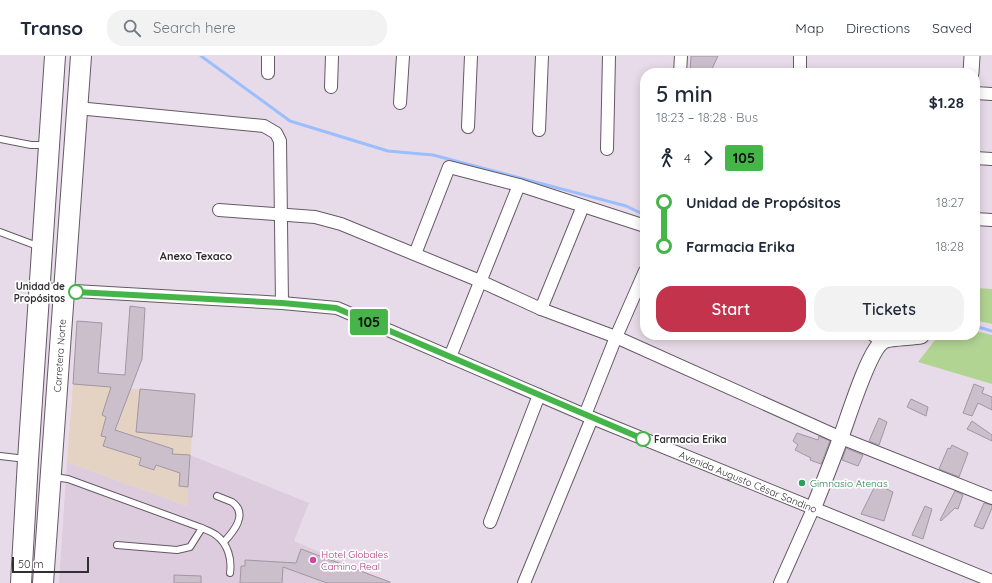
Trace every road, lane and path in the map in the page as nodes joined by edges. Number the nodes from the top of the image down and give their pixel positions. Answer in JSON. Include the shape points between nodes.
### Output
{"nodes":[{"id":1,"x":55,"y":56,"type":"edge"},
{"id":2,"x":81,"y":56,"type":"edge"},
{"id":3,"x":268,"y":56,"type":"edge"},
{"id":4,"x":332,"y":56,"type":"edge"},
{"id":5,"x":403,"y":56,"type":"edge"},
{"id":6,"x":471,"y":56,"type":"edge"},
{"id":7,"x":542,"y":56,"type":"edge"},
{"id":8,"x":609,"y":56,"type":"edge"},
{"id":9,"x":681,"y":56,"type":"edge"},
{"id":10,"x":800,"y":56,"type":"edge"},
{"id":11,"x":972,"y":56,"type":"edge"},
{"id":12,"x":680,"y":68,"type":"edge"},
{"id":13,"x":800,"y":68,"type":"edge"},
{"id":14,"x":971,"y":68,"type":"edge"},
{"id":15,"x":268,"y":73,"type":"dead end"},
{"id":16,"x":331,"y":87,"type":"dead end"},
{"id":17,"x":980,"y":93,"type":"edge"},
{"id":18,"x":992,"y":94,"type":"edge"},
{"id":19,"x":400,"y":102,"type":"dead end"},
{"id":20,"x":77,"y":108,"type":"junction"},
{"id":21,"x":468,"y":127,"type":"dead end"},
{"id":22,"x":539,"y":130,"type":"dead end"},
{"id":23,"x":0,"y":139,"type":"edge"},
{"id":24,"x":49,"y":145,"type":"junction"},
{"id":25,"x":607,"y":149,"type":"dead end"},
{"id":26,"x":980,"y":158,"type":"edge"},
{"id":27,"x":992,"y":158,"type":"edge"},
{"id":28,"x":519,"y":185,"type":"junction"},
{"id":29,"x":583,"y":206,"type":"junction"},
{"id":30,"x":219,"y":210,"type":"dead end"},
{"id":31,"x":281,"y":214,"type":"junction"},
{"id":32,"x":980,"y":219,"type":"edge"},
{"id":33,"x":992,"y":220,"type":"edge"},
{"id":34,"x":640,"y":224,"type":"edge"},
{"id":35,"x":0,"y":232,"type":"edge"},
{"id":36,"x":43,"y":248,"type":"junction"},
{"id":37,"x":415,"y":254,"type":"junction"},
{"id":38,"x":480,"y":281,"type":"junction"},
{"id":39,"x":640,"y":282,"type":"edge"},
{"id":40,"x":40,"y":289,"type":"junction"},
{"id":41,"x":64,"y":291,"type":"junction"},
{"id":42,"x":282,"y":303,"type":"junction"},
{"id":43,"x":541,"y":309,"type":"junction"},
{"id":44,"x":616,"y":337,"type":"junction"},
{"id":45,"x":878,"y":340,"type":"edge"},
{"id":46,"x":450,"y":357,"type":"junction"},
{"id":47,"x":539,"y":395,"type":"junction"},
{"id":48,"x":589,"y":417,"type":"junction"},
{"id":49,"x":840,"y":438,"type":"junction"},
{"id":50,"x":0,"y":456,"type":"edge"},
{"id":51,"x":28,"y":460,"type":"junction"},
{"id":52,"x":51,"y":476,"type":"junction"},
{"id":53,"x":217,"y":496,"type":"dead end"},
{"id":54,"x":992,"y":498,"type":"edge"},
{"id":55,"x":813,"y":509,"type":"junction"},
{"id":56,"x":490,"y":522,"type":"dead end"},
{"id":57,"x":202,"y":528,"type":"junction"},
{"id":58,"x":224,"y":542,"type":"junction"},
{"id":59,"x":117,"y":545,"type":"dead end"},
{"id":60,"x":23,"y":546,"type":"junction"},
{"id":61,"x":230,"y":573,"type":"dead end"},
{"id":62,"x":992,"y":581,"type":"edge"},
{"id":63,"x":21,"y":583,"type":"edge"},
{"id":64,"x":44,"y":583,"type":"edge"},
{"id":65,"x":524,"y":583,"type":"edge"},
{"id":66,"x":780,"y":583,"type":"edge"}],
"edges":[{"from":1,"to":24,"type":"highway"},
{"from":2,"to":20,"type":"highway","name":"Carretera Norte"},
{"from":3,"to":15,"type":"street"},
{"from":4,"to":16,"type":"street"},
{"from":5,"to":19,"type":"street"},
{"from":6,"to":21,"type":"street"},
{"from":7,"to":22,"type":"street"},
{"from":8,"to":25,"type":"street"},
{"from":9,"to":12,"type":"street"},
{"from":10,"to":13,"type":"street"},
{"from":11,"to":14,"type":"street"},
{"from":17,"to":18,"type":"street"},
{"from":20,"to":31,"type":"street","via":[[264,126],[276,133],[280,141]]},
{"from":20,"to":41,"type":"highway","name":"Carretera Norte"},
{"from":23,"to":24,"type":"lane","via":[[31,145]]},
{"from":24,"to":36,"type":"highway"},
{"from":26,"to":27,"type":"street"},
{"from":28,"to":29,"type":"street"},
{"from":28,"to":37,"type":"street","via":[[449,167]]},
{"from":28,"to":38,"type":"street"},
{"from":29,"to":34,"type":"street"},
{"from":29,"to":43,"type":"street"},
{"from":30,"to":31,"type":"street"},
{"from":31,"to":37,"type":"street","via":[[315,217],[341,224]]},
{"from":31,"to":42,"type":"street"},
{"from":32,"to":33,"type":"street"},
{"from":35,"to":36,"type":"lane"},
{"from":36,"to":40,"type":"highway"},
{"from":37,"to":38,"type":"street"},
{"from":38,"to":43,"type":"street"},
{"from":38,"to":46,"type":"street"},
{"from":39,"to":44,"type":"street"},
{"from":40,"to":41,"type":"street","name":"Avenida Augusto César Sandino"},
{"from":40,"to":51,"type":"highway"},
{"from":41,"to":42,"type":"street","name":"Avenida Augusto César Sandino"},
{"from":41,"to":52,"type":"highway","name":"Carretera Norte"},
{"from":42,"to":46,"type":"street","name":"Avenida Augusto César Sandino","via":[[336,308]]},
{"from":43,"to":44,"type":"street"},
{"from":44,"to":48,"type":"street"},
{"from":44,"to":49,"type":"street"},
{"from":45,"to":49,"type":"street"},
{"from":46,"to":47,"type":"street","name":"Avenida Augusto César Sandino"},
{"from":47,"to":48,"type":"street","name":"Avenida Augusto César Sandino"},
{"from":47,"to":56,"type":"street"},
{"from":48,"to":55,"type":"street","name":"Avenida Augusto César Sandino"},
{"from":48,"to":65,"type":"street"},
{"from":49,"to":54,"type":"street"},
{"from":49,"to":55,"type":"street"},
{"from":50,"to":51,"type":"lane"},
{"from":51,"to":60,"type":"highway"},
{"from":52,"to":57,"type":"lane","via":[[68,479]]},
{"from":52,"to":60,"type":"highway","via":[[34,479],[30,520]]},
{"from":52,"to":64,"type":"highway","name":"Carretera Norte"},
{"from":53,"to":58,"type":"lane","via":[[231,502],[239,515],[237,525]]},
{"from":55,"to":62,"type":"street","name":"Avenida Augusto César Sandino"},
{"from":55,"to":66,"type":"street"},
{"from":57,"to":58,"type":"lane","via":[[216,534]]},
{"from":57,"to":59,"type":"lane","via":[[190,547],[177,550]]},
{"from":58,"to":61,"type":"lane","via":[[231,565]]},
{"from":60,"to":63,"type":"highway"}]}
